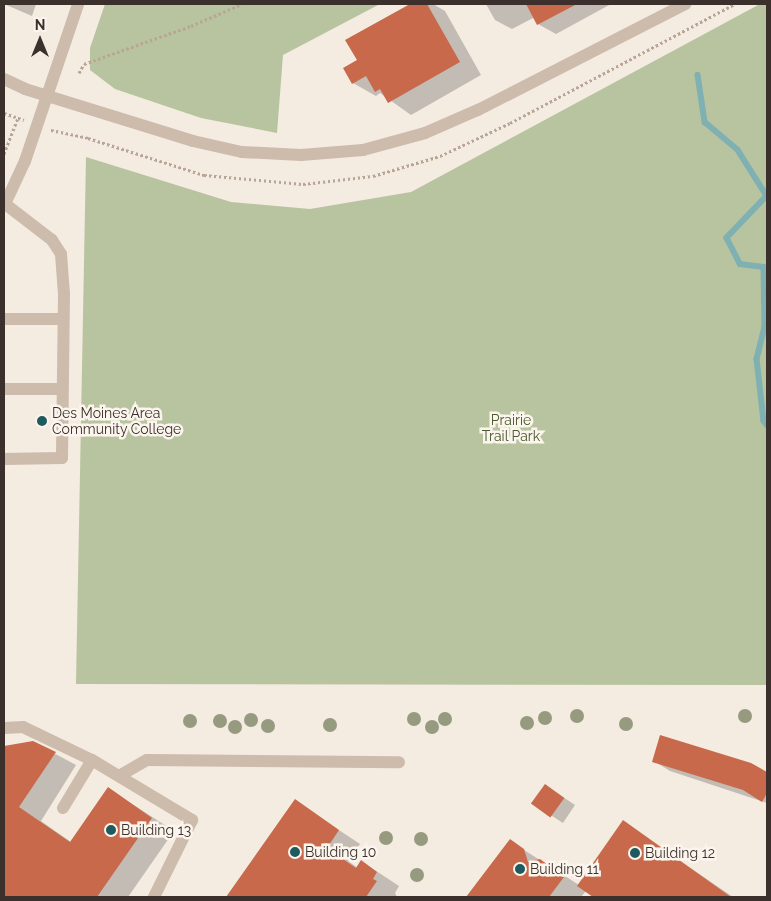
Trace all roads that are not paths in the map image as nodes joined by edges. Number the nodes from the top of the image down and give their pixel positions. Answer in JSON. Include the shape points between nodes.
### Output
{"nodes":[{"id":1,"x":78,"y":4,"type":"edge"},
{"id":2,"x":685,"y":4,"type":"edge"},
{"id":3,"x":5,"y":81,"type":"edge"},
{"id":4,"x":46,"y":95,"type":"junction"},
{"id":5,"x":4,"y":205,"type":"edge"},
{"id":6,"x":4,"y":319,"type":"edge"},
{"id":7,"x":63,"y":319,"type":"junction"},
{"id":8,"x":4,"y":389,"type":"edge"},
{"id":9,"x":62,"y":389,"type":"junction"},
{"id":10,"x":4,"y":459,"type":"edge"},
{"id":11,"x":4,"y":728,"type":"edge"},
{"id":12,"x":92,"y":760,"type":"junction"},
{"id":13,"x":399,"y":762,"type":"dead end"},
{"id":14,"x":119,"y":776,"type":"junction"},
{"id":15,"x":63,"y":808,"type":"dead end"},
{"id":16,"x":154,"y":897,"type":"edge"}],
"edges":[{"from":1,"to":4,"type":"street"},
{"from":2,"to":4,"type":"street","via":[[478,110],[425,133],[363,150],[301,155],[242,152],[193,141]]},
{"from":3,"to":4,"type":"street"},
{"from":4,"to":5,"type":"street","via":[[25,161]]},
{"from":5,"to":7,"type":"street","via":[[43,230],[61,254]]},
{"from":6,"to":7,"type":"street"},
{"from":7,"to":9,"type":"street"},
{"from":8,"to":9,"type":"street"},
{"from":9,"to":10,"type":"street","via":[[62,458]]},
{"from":11,"to":12,"type":"street","via":[[23,727]]},
{"from":12,"to":14,"type":"street"},
{"from":12,"to":15,"type":"street"},
{"from":13,"to":14,"type":"street","via":[[147,760]]},
{"from":14,"to":16,"type":"street","via":[[192,820]]}]}
